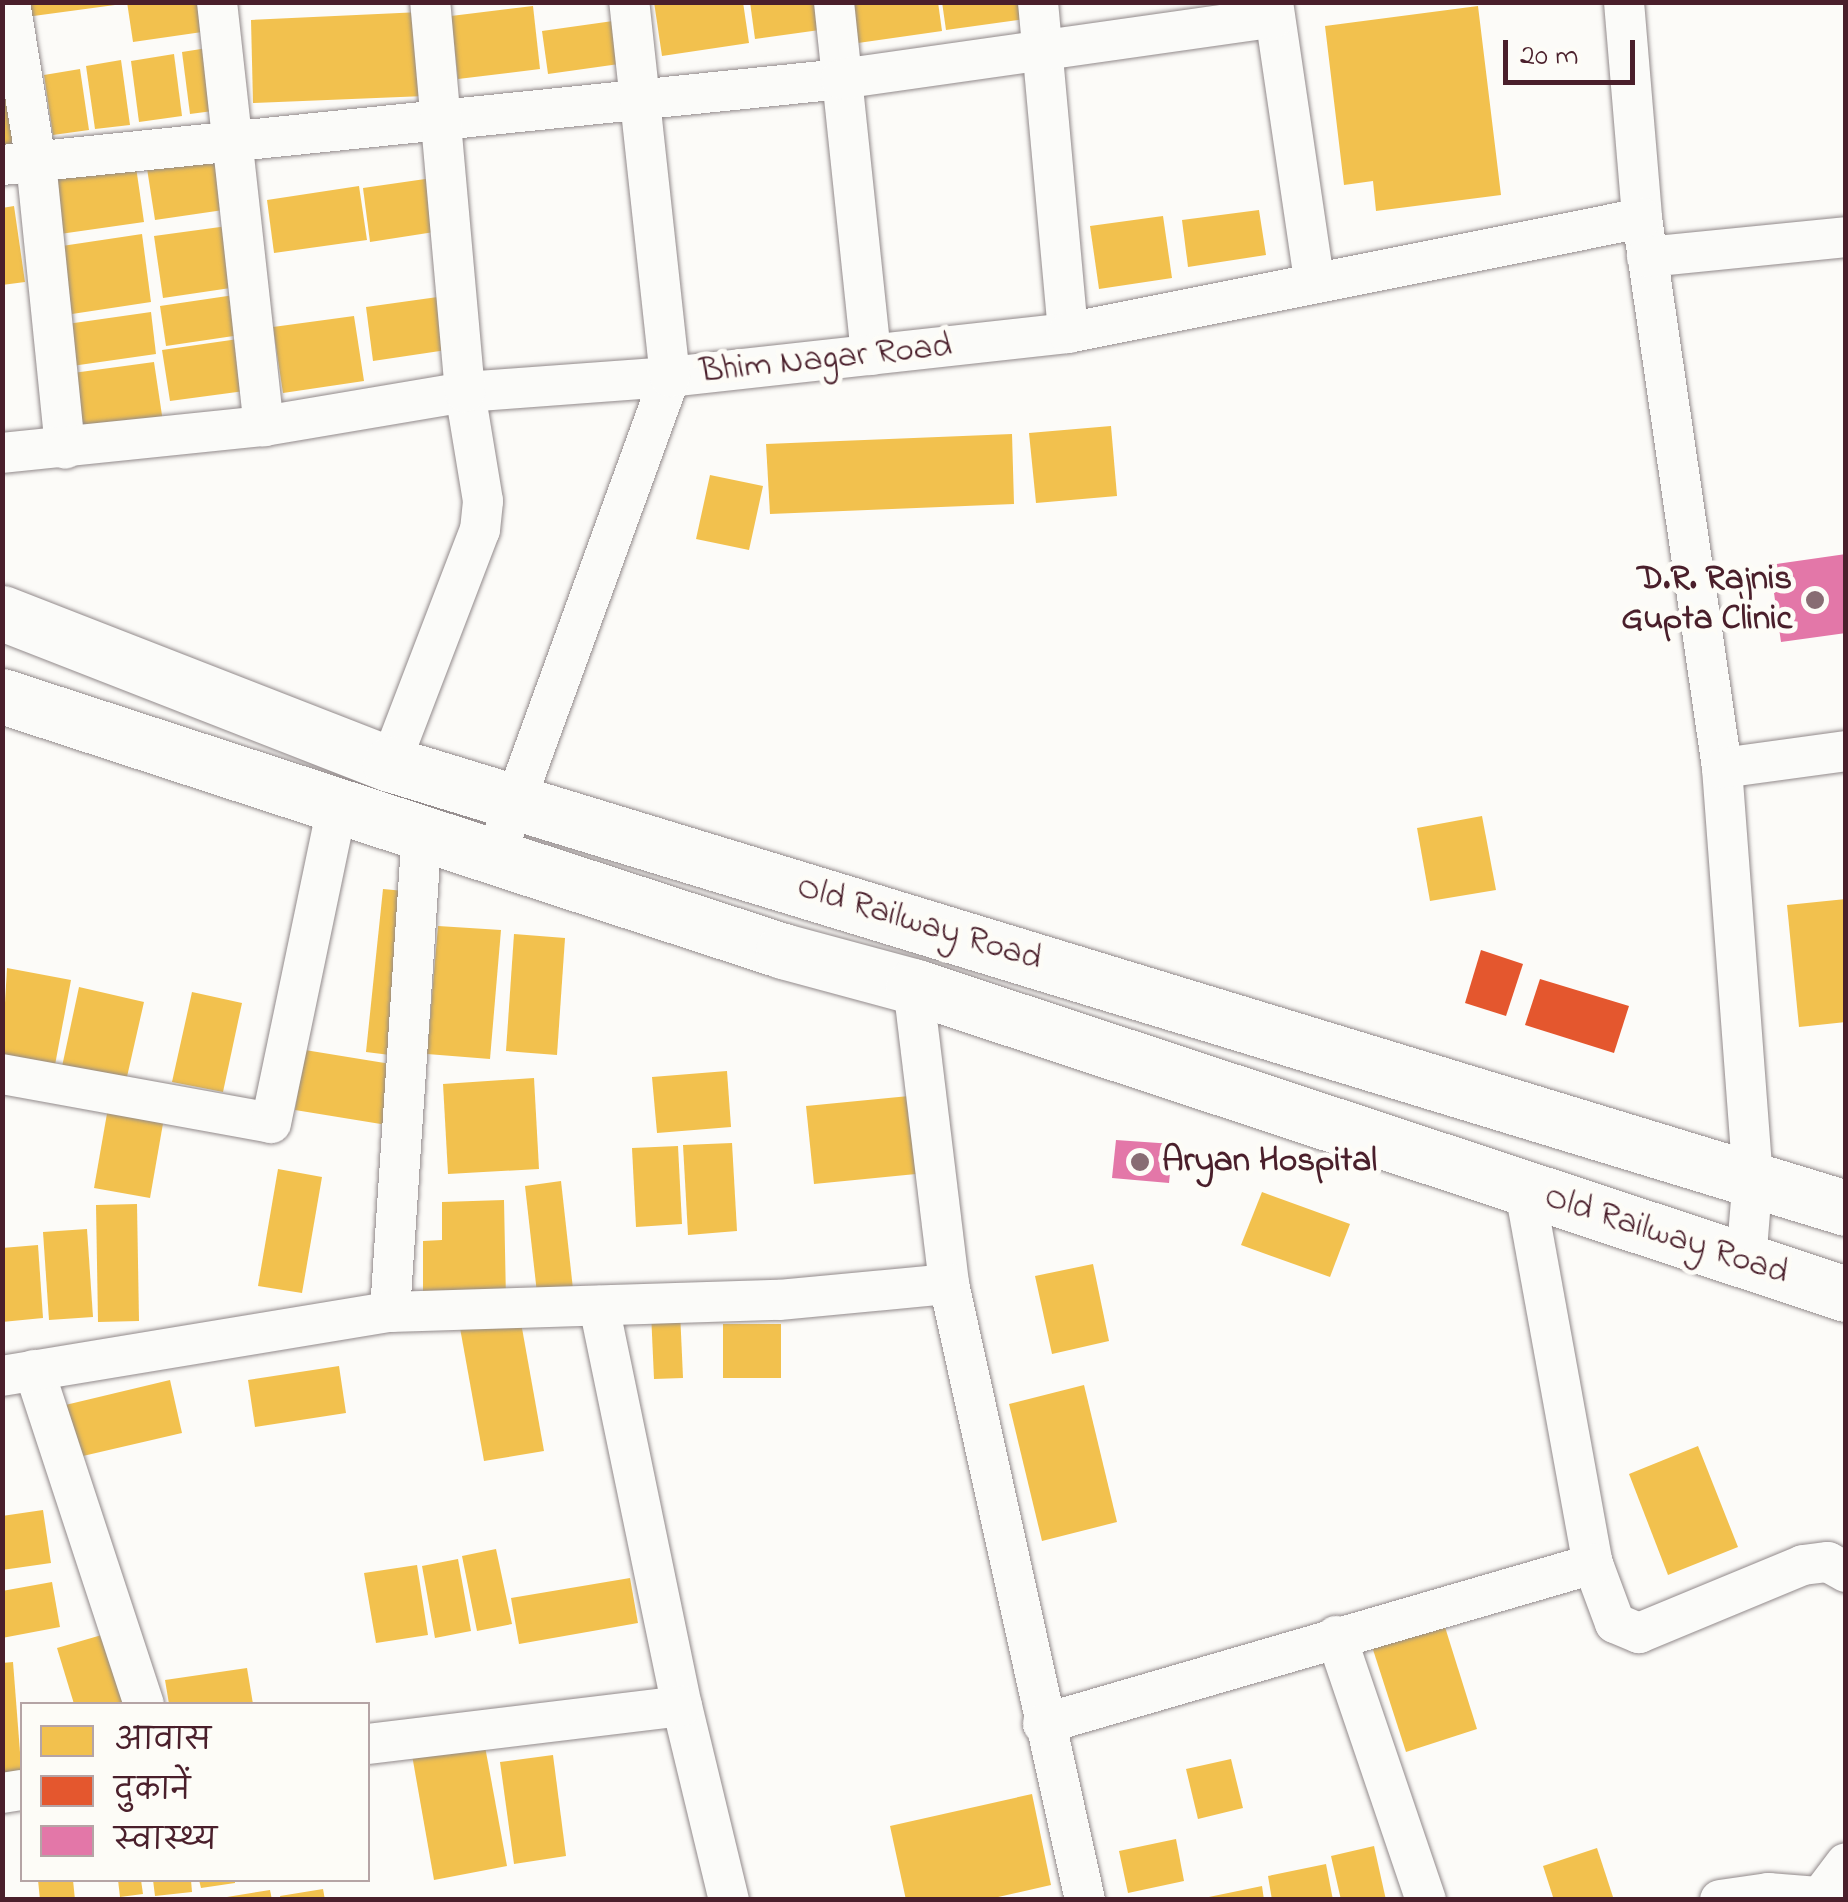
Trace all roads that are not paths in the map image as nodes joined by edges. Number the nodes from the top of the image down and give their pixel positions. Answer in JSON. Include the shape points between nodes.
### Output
{"nodes":[{"id":1,"x":10,"y":2,"type":"edge"},
{"id":2,"x":217,"y":2,"type":"edge"},
{"id":3,"x":430,"y":2,"type":"edge"},
{"id":4,"x":629,"y":2,"type":"edge"},
{"id":5,"x":834,"y":2,"type":"edge"},
{"id":6,"x":1038,"y":2,"type":"edge"},
{"id":7,"x":1624,"y":2,"type":"edge"},
{"id":8,"x":1274,"y":10,"type":"edge"},
{"id":9,"x":1042,"y":50,"type":"junction"},
{"id":10,"x":842,"y":79,"type":"junction"},
{"id":11,"x":642,"y":102,"type":"junction"},
{"id":12,"x":445,"y":118,"type":"junction"},
{"id":13,"x":233,"y":146,"type":"junction"},
{"id":14,"x":19,"y":164,"type":"edge"},
{"id":15,"x":1846,"y":237,"type":"edge"},
{"id":16,"x":1644,"y":238,"type":"junction"},
{"id":17,"x":1314,"y":280,"type":"junction"},
{"id":18,"x":1068,"y":332,"type":"junction"},
{"id":19,"x":870,"y":355,"type":"junction"},
{"id":20,"x":670,"y":378,"type":"junction"},
{"id":21,"x":465,"y":392,"type":"junction"},
{"id":22,"x":264,"y":426,"type":"junction"},
{"id":23,"x":65,"y":448,"type":"junction"},
{"id":24,"x":2,"y":453,"type":"edge"},
{"id":25,"x":2,"y":612,"type":"edge"},
{"id":26,"x":2,"y":696,"type":"edge"},
{"id":27,"x":1846,"y":751,"type":"edge"},
{"id":28,"x":390,"y":764,"type":"junction"},
{"id":29,"x":1722,"y":768,"type":"junction"},
{"id":30,"x":513,"y":802,"type":"junction"},
{"id":31,"x":337,"y":806,"type":"junction"},
{"id":32,"x":422,"y":833,"type":"junction"},
{"id":33,"x":495,"y":857,"type":"junction"},
{"id":34,"x":913,"y":986,"type":"junction"},
{"id":35,"x":2,"y":1074,"type":"edge"},
{"id":36,"x":1753,"y":1176,"type":"junction"},
{"id":37,"x":1525,"y":1191,"type":"junction"},
{"id":38,"x":1846,"y":1208,"type":"edge"},
{"id":39,"x":1746,"y":1262,"type":"junction"},
{"id":40,"x":949,"y":1284,"type":"junction"},
{"id":41,"x":1846,"y":1294,"type":"edge"},
{"id":42,"x":599,"y":1306,"type":"junction"},
{"id":43,"x":390,"y":1312,"type":"junction"},
{"id":44,"x":18,"y":1373,"type":"edge"},
{"id":45,"x":1593,"y":1564,"type":"junction"},
{"id":46,"x":1846,"y":1572,"type":"edge"},
{"id":47,"x":1336,"y":1636,"type":"junction"},
{"id":48,"x":143,"y":1702,"type":"edge"},
{"id":49,"x":682,"y":1706,"type":"junction"},
{"id":50,"x":1044,"y":1724,"type":"junction"},
{"id":51,"x":370,"y":1744,"type":"edge"},
{"id":52,"x":1846,"y":1863,"type":"edge"},
{"id":53,"x":1818,"y":1898,"type":"edge"},
{"id":54,"x":729,"y":1900,"type":"edge"},
{"id":55,"x":1085,"y":1900,"type":"edge"},
{"id":56,"x":1426,"y":1900,"type":"edge"},
{"id":57,"x":1720,"y":1900,"type":"edge"}],
"edges":[{"from":1,"to":14,"type":"street"},
{"from":2,"to":13,"type":"street"},
{"from":3,"to":12,"type":"street"},
{"from":4,"to":11,"type":"street"},
{"from":5,"to":10,"type":"street"},
{"from":6,"to":9,"type":"street"},
{"from":7,"to":16,"type":"street"},
{"from":8,"to":9,"type":"street"},
{"from":8,"to":17,"type":"street"},
{"from":9,"to":10,"type":"street"},
{"from":9,"to":18,"type":"street"},
{"from":10,"to":11,"type":"street"},
{"from":10,"to":19,"type":"street"},
{"from":11,"to":12,"type":"street"},
{"from":11,"to":20,"type":"street"},
{"from":12,"to":13,"type":"street"},
{"from":12,"to":21,"type":"street"},
{"from":13,"to":14,"type":"street"},
{"from":13,"to":22,"type":"street"},
{"from":14,"to":23,"type":"street"},
{"from":15,"to":16,"type":"street","name":"Bhim Nagar Road"},
{"from":16,"to":17,"type":"street","name":"Bhim Nagar Road"},
{"from":16,"to":29,"type":"street"},
{"from":17,"to":18,"type":"street","name":"Bhim Nagar Road"},
{"from":18,"to":19,"type":"street","name":"Bhim Nagar Road"},
{"from":19,"to":20,"type":"street","name":"Bhim Nagar Road"},
{"from":20,"to":21,"type":"street","name":"Bhim Nagar Road"},
{"from":20,"to":30,"type":"street"},
{"from":21,"to":22,"type":"street","name":"Bhim Nagar Road"},
{"from":21,"to":28,"type":"street","via":[[479,449],[480,530]]},
{"from":22,"to":23,"type":"street","name":"Bhim Nagar Road"},
{"from":23,"to":24,"type":"street","name":"Bhim Nagar Road"},
{"from":25,"to":28,"type":"main road","name":"Old Railway Road"},
{"from":26,"to":31,"type":"main road","name":"Old Railway Road"},
{"from":27,"to":29,"type":"street"},
{"from":28,"to":30,"type":"main road","name":"Old Railway Road"},
{"from":29,"to":36,"type":"street"},
{"from":30,"to":33,"type":"street"},
{"from":30,"to":36,"type":"main road","name":"Old Railway Road"},
{"from":31,"to":32,"type":"main road","name":"Old Railway Road"},
{"from":31,"to":35,"type":"street","via":[[271,1123]]},
{"from":32,"to":33,"type":"main road","name":"Old Railway Road"},
{"from":32,"to":43,"type":"street"},
{"from":33,"to":34,"type":"main road","name":"Old Railway Road"},
{"from":34,"to":37,"type":"main road","name":"Old Railway Road"},
{"from":34,"to":40,"type":"street"},
{"from":36,"to":38,"type":"main road","name":"Old Railway Road"},
{"from":36,"to":39,"type":"street"},
{"from":37,"to":39,"type":"main road","name":"Old Railway Road"},
{"from":37,"to":45,"type":"street"},
{"from":39,"to":41,"type":"main road","name":"Old Railway Road"},
{"from":40,"to":42,"type":"street","via":[[779,1300]]},
{"from":40,"to":50,"type":"street"},
{"from":42,"to":43,"type":"street"},
{"from":42,"to":49,"type":"street"},
{"from":43,"to":44,"type":"street"},
{"from":44,"to":48,"type":"street"},
{"from":45,"to":46,"type":"street","via":[[1608,1613],[1625,1632],[1639,1634],[1803,1565],[1828,1562]]},
{"from":45,"to":47,"type":"street"},
{"from":47,"to":50,"type":"street"},
{"from":47,"to":56,"type":"street"},
{"from":49,"to":51,"type":"street"},
{"from":49,"to":54,"type":"street"},
{"from":50,"to":55,"type":"street"},
{"from":52,"to":53,"type":"street"},
{"from":53,"to":57,"type":"street","via":[[1768,1893]]}]}
